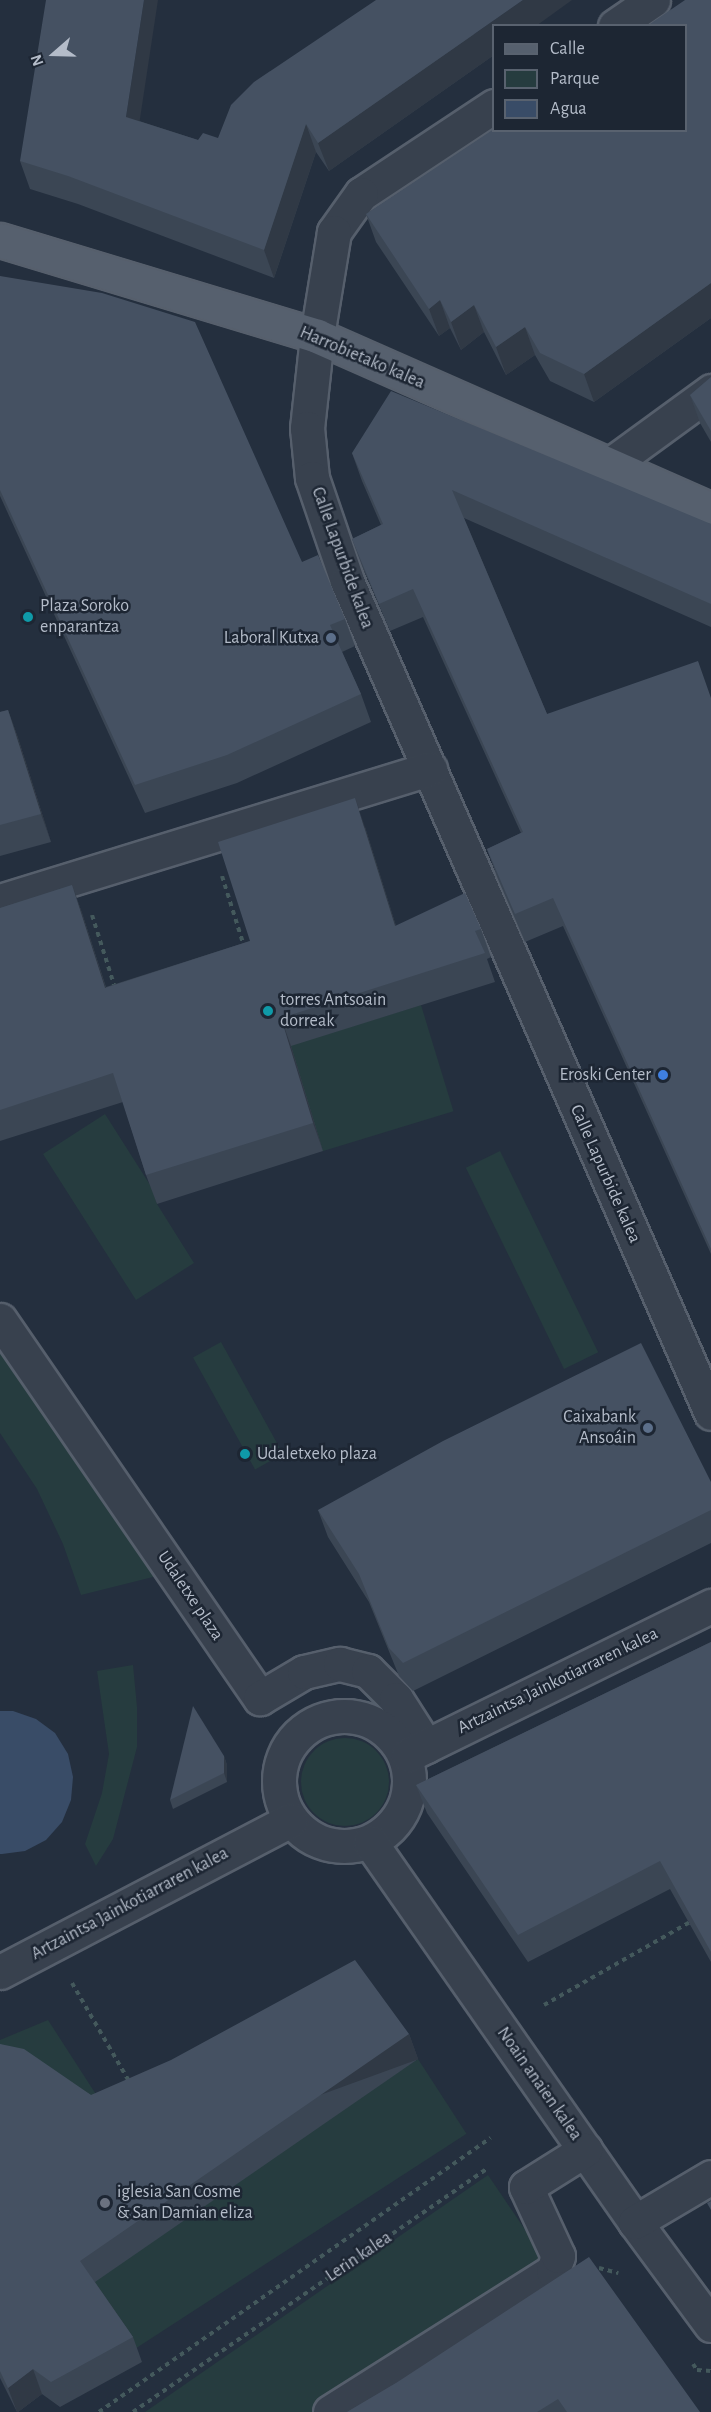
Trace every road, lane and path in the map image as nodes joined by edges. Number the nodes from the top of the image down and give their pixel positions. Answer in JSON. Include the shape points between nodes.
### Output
{"nodes":[{"id":1,"x":653,"y":0,"type":"edge"},
{"id":2,"x":618,"y":24,"type":"edge"},
{"id":3,"x":492,"y":107,"type":"edge"},
{"id":4,"x":0,"y":240,"type":"edge"},
{"id":5,"x":317,"y":336,"type":"junction"},
{"id":6,"x":711,"y":391,"type":"edge"},
{"id":7,"x":611,"y":464,"type":"junction"},
{"id":8,"x":711,"y":510,"type":"edge"},
{"id":9,"x":430,"y":769,"type":"junction"},
{"id":10,"x":220,"y":868,"type":"edge"},
{"id":11,"x":0,"y":901,"type":"edge"},
{"id":12,"x":90,"y":909,"type":"dead end"},
{"id":13,"x":247,"y":955,"type":"edge"},
{"id":14,"x":117,"y":995,"type":"edge"},
{"id":15,"x":0,"y":1320,"type":"edge"},
{"id":16,"x":711,"y":1413,"type":"edge"},
{"id":17,"x":711,"y":1606,"type":"edge"},
{"id":18,"x":416,"y":1751,"type":"junction"},
{"id":19,"x":291,"y":1820,"type":"junction"},
{"id":20,"x":370,"y":1842,"type":"junction"},
{"id":21,"x":697,"y":1919,"type":"edge"},
{"id":22,"x":7,"y":1961,"type":"edge"},
{"id":23,"x":69,"y":1978,"type":"dead end"},
{"id":24,"x":544,"y":2005,"type":"dead end"},
{"id":25,"x":135,"y":2091,"type":"edge"},
{"id":26,"x":491,"y":2138,"type":"dead end"},
{"id":27,"x":585,"y":2150,"type":"junction"},
{"id":28,"x":490,"y":2166,"type":"dead end"},
{"id":29,"x":711,"y":2177,"type":"edge"},
{"id":30,"x":635,"y":2222,"type":"junction"},
{"id":31,"x":558,"y":2256,"type":"junction"},
{"id":32,"x":621,"y":2274,"type":"dead end"},
{"id":33,"x":711,"y":2325,"type":"edge"},
{"id":34,"x":697,"y":2370,"type":"dead end"},
{"id":35,"x":711,"y":2371,"type":"edge"},
{"id":36,"x":99,"y":2412,"type":"edge"},
{"id":37,"x":133,"y":2412,"type":"edge"},
{"id":38,"x":330,"y":2412,"type":"edge"}],
"edges":[{"from":1,"to":2,"type":"street"},
{"from":3,"to":5,"type":"street","name":"Calle Lapurbide kalea","via":[[361,194],[334,232]]},
{"from":4,"to":5,"type":"main road","name":"Harrobietako kalea"},
{"from":5,"to":7,"type":"main road","name":"Harrobietako kalea"},
{"from":5,"to":9,"type":"street","name":"Calle Lapurbide kalea","via":[[307,428],[312,478],[347,581]]},
{"from":6,"to":7,"type":"street"},
{"from":7,"to":8,"type":"main road","name":"Harrobietako kalea"},
{"from":9,"to":11,"type":"street"},
{"from":9,"to":16,"type":"street","name":"Calle Lapurbide kalea"},
{"from":10,"to":13,"type":"path"},
{"from":12,"to":14,"type":"path"},
{"from":15,"to":18,"type":"street","name":"Udaletxe plaza","via":[[260,1698],[304,1672],[340,1664],[368,1671],[396,1699]]},
{"from":17,"to":18,"type":"street","name":"Artzaintsa Jainkotiarraren kalea"},
{"from":18,"to":19,"type":"street","via":[[359,1716],[327,1717],[300,1732],[282,1759],[279,1790]]},
{"from":18,"to":20,"type":"street","via":[[410,1790],[397,1821]]},
{"from":19,"to":20,"type":"street","via":[[313,1839],[341,1847]]},
{"from":19,"to":22,"type":"street","name":"Artzaintsa Jainkotiarraren kalea"},
{"from":20,"to":27,"type":"street","name":"Noain anaien kalea"},
{"from":21,"to":24,"type":"path"},
{"from":23,"to":25,"type":"path"},
{"from":26,"to":36,"type":"path"},
{"from":27,"to":30,"type":"street","name":"Noain anaien kalea"},
{"from":27,"to":31,"type":"street","via":[[526,2187]]},
{"from":28,"to":37,"type":"path","name":"Lerin kalea"},
{"from":29,"to":30,"type":"street"},
{"from":30,"to":33,"type":"street","name":"Noain anaien kalea"},
{"from":31,"to":32,"type":"path"},
{"from":31,"to":38,"type":"street","via":[[553,2271]]},
{"from":34,"to":35,"type":"path"}]}
